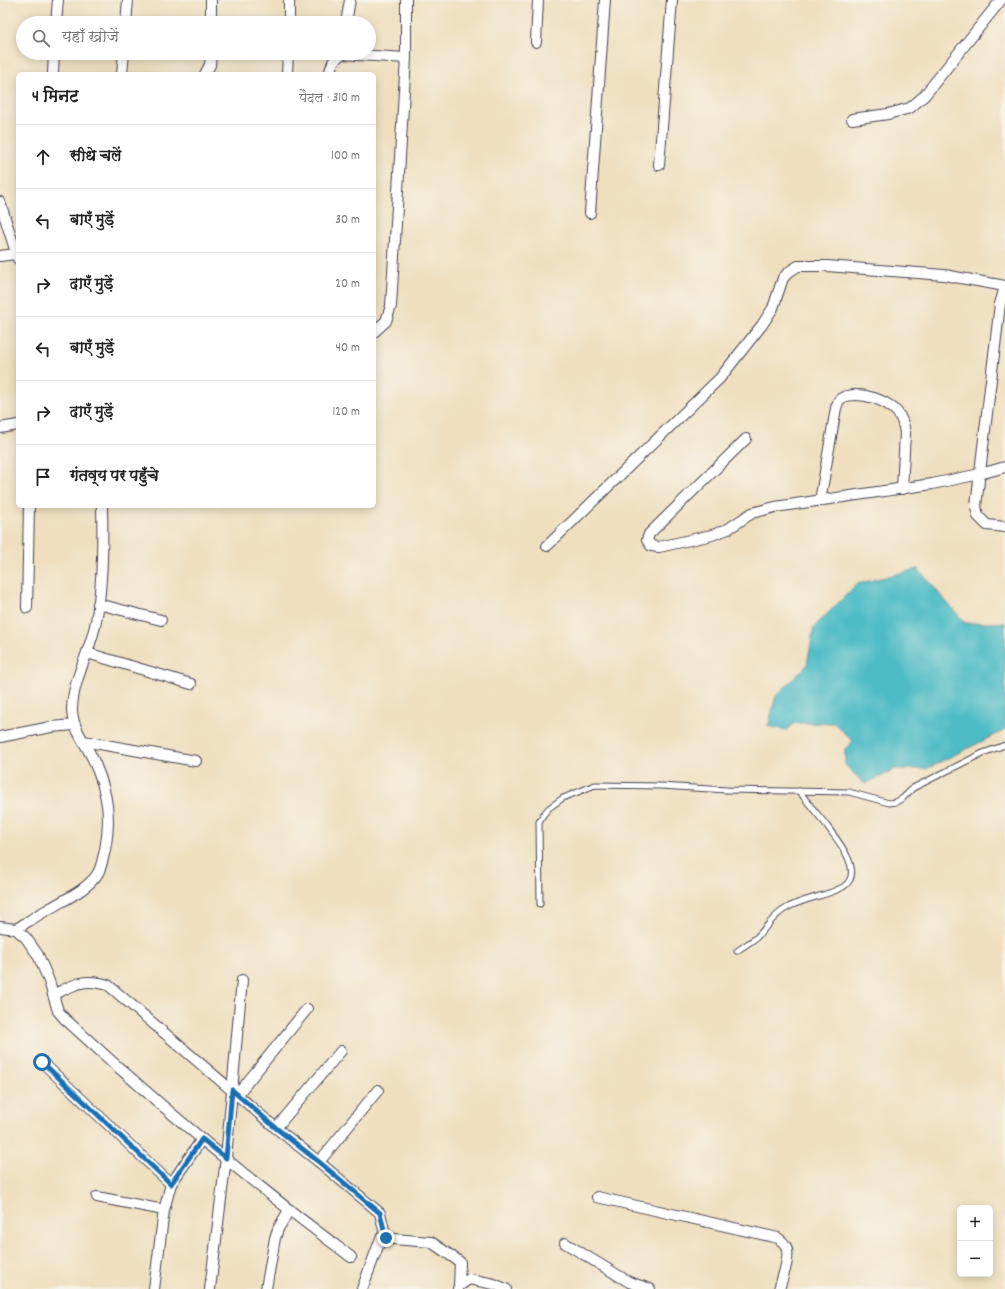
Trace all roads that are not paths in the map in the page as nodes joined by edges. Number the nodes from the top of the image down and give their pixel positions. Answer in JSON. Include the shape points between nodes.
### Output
{"nodes":[{"id":1,"x":58,"y":0,"type":"edge"},
{"id":2,"x":128,"y":0,"type":"edge"},
{"id":3,"x":211,"y":0,"type":"edge"},
{"id":4,"x":289,"y":0,"type":"edge"},
{"id":5,"x":350,"y":0,"type":"edge"},
{"id":6,"x":406,"y":0,"type":"edge"},
{"id":7,"x":538,"y":0,"type":"edge"},
{"id":8,"x":605,"y":0,"type":"edge"},
{"id":9,"x":672,"y":0,"type":"edge"},
{"id":10,"x":1001,"y":0,"type":"edge"},
{"id":11,"x":57,"y":16,"type":"edge"},
{"id":12,"x":127,"y":16,"type":"edge"},
{"id":13,"x":211,"y":16,"type":"edge"},
{"id":14,"x":288,"y":16,"type":"edge"},
{"id":15,"x":347,"y":16,"type":"edge"},
{"id":16,"x":536,"y":42,"type":"dead end"},
{"id":17,"x":376,"y":56,"type":"edge"},
{"id":18,"x":406,"y":58,"type":"junction"},
{"id":19,"x":54,"y":60,"type":"edge"},
{"id":20,"x":123,"y":60,"type":"edge"},
{"id":21,"x":210,"y":60,"type":"edge"},
{"id":22,"x":288,"y":60,"type":"edge"},
{"id":23,"x":335,"y":60,"type":"edge"},
{"id":24,"x":53,"y":72,"type":"edge"},
{"id":25,"x":122,"y":72,"type":"edge"},
{"id":26,"x":206,"y":72,"type":"edge"},
{"id":27,"x":287,"y":72,"type":"edge"},
{"id":28,"x":330,"y":72,"type":"edge"},
{"id":29,"x":852,"y":118,"type":"dead end"},
{"id":30,"x":659,"y":165,"type":"dead end"},
{"id":31,"x":0,"y":202,"type":"edge"},
{"id":32,"x":590,"y":213,"type":"dead end"},
{"id":33,"x":16,"y":254,"type":"edge"},
{"id":34,"x":0,"y":256,"type":"edge"},
{"id":35,"x":16,"y":257,"type":"edge"},
{"id":36,"x":1005,"y":287,"type":"edge"},
{"id":37,"x":376,"y":330,"type":"edge"},
{"id":38,"x":16,"y":424,"type":"edge"},
{"id":39,"x":0,"y":428,"type":"edge"},
{"id":40,"x":746,"y":439,"type":"dead end"},
{"id":41,"x":1005,"y":466,"type":"edge"},
{"id":42,"x":980,"y":474,"type":"junction"},
{"id":43,"x":902,"y":489,"type":"junction"},
{"id":44,"x":820,"y":501,"type":"junction"},
{"id":45,"x":29,"y":508,"type":"edge"},
{"id":46,"x":102,"y":508,"type":"edge"},
{"id":47,"x":1005,"y":527,"type":"edge"},
{"id":48,"x":547,"y":546,"type":"dead end"},
{"id":49,"x":98,"y":604,"type":"junction"},
{"id":50,"x":27,"y":608,"type":"dead end"},
{"id":51,"x":161,"y":620,"type":"dead end"},
{"id":52,"x":87,"y":653,"type":"junction"},
{"id":53,"x":191,"y":684,"type":"dead end"},
{"id":54,"x":74,"y":725,"type":"junction"},
{"id":55,"x":0,"y":737,"type":"edge"},
{"id":56,"x":83,"y":741,"type":"junction"},
{"id":57,"x":1005,"y":745,"type":"edge"},
{"id":58,"x":196,"y":761,"type":"dead end"},
{"id":59,"x":799,"y":791,"type":"junction"},
{"id":60,"x":540,"y":904,"type":"dead end"},
{"id":61,"x":0,"y":927,"type":"edge"},
{"id":62,"x":16,"y":929,"type":"junction"},
{"id":63,"x":737,"y":951,"type":"dead end"},
{"id":64,"x":242,"y":980,"type":"dead end"},
{"id":65,"x":53,"y":996,"type":"junction"},
{"id":66,"x":306,"y":1009,"type":"dead end"},
{"id":67,"x":341,"y":1051,"type":"dead end"},
{"id":68,"x":42,"y":1062,"type":"dead end"},
{"id":69,"x":378,"y":1090,"type":"dead end"},
{"id":70,"x":235,"y":1093,"type":"junction"},
{"id":71,"x":276,"y":1128,"type":"junction"},
{"id":72,"x":202,"y":1139,"type":"junction"},
{"id":73,"x":226,"y":1158,"type":"junction"},
{"id":74,"x":319,"y":1162,"type":"junction"},
{"id":75,"x":171,"y":1184,"type":"junction"},
{"id":76,"x":97,"y":1197,"type":"dead end"},
{"id":77,"x":597,"y":1197,"type":"dead end"},
{"id":78,"x":164,"y":1210,"type":"junction"},
{"id":79,"x":289,"y":1210,"type":"junction"},
{"id":80,"x":386,"y":1238,"type":"junction"},
{"id":81,"x":565,"y":1243,"type":"dead end"},
{"id":82,"x":352,"y":1257,"type":"dead end"},
{"id":83,"x":458,"y":1287,"type":"edge"},
{"id":84,"x":154,"y":1289,"type":"edge"},
{"id":85,"x":210,"y":1289,"type":"edge"},
{"id":86,"x":266,"y":1289,"type":"edge"},
{"id":87,"x":362,"y":1289,"type":"edge"},
{"id":88,"x":506,"y":1289,"type":"edge"},
{"id":89,"x":650,"y":1289,"type":"edge"},
{"id":90,"x":778,"y":1289,"type":"edge"}],
"edges":[{"from":1,"to":11,"type":"street"},
{"from":2,"to":12,"type":"street"},
{"from":3,"to":13,"type":"street"},
{"from":4,"to":14,"type":"street"},
{"from":5,"to":15,"type":"street"},
{"from":6,"to":18,"type":"street"},
{"from":7,"to":16,"type":"street"},
{"from":8,"to":32,"type":"street"},
{"from":9,"to":30,"type":"street"},
{"from":10,"to":29,"type":"street","via":[[924,96],[910,108],[888,114]]},
{"from":17,"to":18,"type":"street"},
{"from":18,"to":37,"type":"street","via":[[391,306],[386,321]]},
{"from":19,"to":24,"type":"street"},
{"from":20,"to":25,"type":"street"},
{"from":21,"to":26,"type":"street"},
{"from":22,"to":27,"type":"street"},
{"from":23,"to":28,"type":"street"},
{"from":31,"to":33,"type":"street"},
{"from":34,"to":35,"type":"street"},
{"from":36,"to":42,"type":"street","via":[[1000,304]]},
{"from":36,"to":48,"type":"street","via":[[944,275],[798,266],[782,278],[773,308],[720,378]]},
{"from":38,"to":39,"type":"street"},
{"from":40,"to":44,"type":"street","via":[[649,534],[647,540],[651,546],[659,547],[712,535],[728,529],[752,513]]},
{"from":41,"to":42,"type":"street"},
{"from":42,"to":43,"type":"street"},
{"from":42,"to":47,"type":"street","via":[[976,506],[978,516],[988,525]]},
{"from":43,"to":44,"type":"street"},
{"from":43,"to":44,"type":"street","via":[[904,424],[887,404],[870,397],[847,396],[839,400],[836,408]]},
{"from":45,"to":50,"type":"street"},
{"from":46,"to":49,"type":"street","via":[[102,560]]},
{"from":49,"to":51,"type":"street"},
{"from":49,"to":52,"type":"street"},
{"from":52,"to":53,"type":"street"},
{"from":52,"to":54,"type":"street","via":[[73,691]]},
{"from":54,"to":55,"type":"street"},
{"from":54,"to":56,"type":"street"},
{"from":56,"to":58,"type":"street"},
{"from":56,"to":62,"type":"street","via":[[102,779],[106,799],[109,822],[103,860],[98,873],[85,887]]},
{"from":57,"to":59,"type":"lane","via":[[913,788],[896,802],[889,803],[849,792]]},
{"from":59,"to":60,"type":"lane","via":[[595,785],[563,798],[549,808],[539,822]]},
{"from":59,"to":63,"type":"lane","via":[[843,846],[852,872],[849,882],[833,892],[786,908],[774,917],[757,937]]},
{"from":61,"to":62,"type":"street"},
{"from":62,"to":65,"type":"street","via":[[38,955]]},
{"from":64,"to":70,"type":"street"},
{"from":65,"to":70,"type":"street","via":[[79,983],[97,982],[108,985]]},
{"from":65,"to":72,"type":"street","via":[[58,1011],[65,1019]]},
{"from":66,"to":70,"type":"street"},
{"from":67,"to":71,"type":"street"},
{"from":68,"to":75,"type":"street"},
{"from":69,"to":74,"type":"street"},
{"from":70,"to":71,"type":"street"},
{"from":70,"to":73,"type":"street"},
{"from":71,"to":74,"type":"street"},
{"from":72,"to":73,"type":"street"},
{"from":72,"to":75,"type":"street"},
{"from":73,"to":79,"type":"street"},
{"from":73,"to":85,"type":"street"},
{"from":74,"to":80,"type":"street","via":[[380,1213]]},
{"from":75,"to":78,"type":"street"},
{"from":76,"to":78,"type":"street"},
{"from":77,"to":90,"type":"street","via":[[778,1238],[788,1253]]},
{"from":78,"to":84,"type":"street"},
{"from":79,"to":82,"type":"street"},
{"from":79,"to":86,"type":"street","via":[[275,1238]]},
{"from":80,"to":83,"type":"street","via":[[431,1242],[460,1262]]},
{"from":80,"to":87,"type":"street","via":[[381,1238]]},
{"from":81,"to":89,"type":"street","via":[[629,1282]]},
{"from":83,"to":88,"type":"street","via":[[469,1279]]}]}
